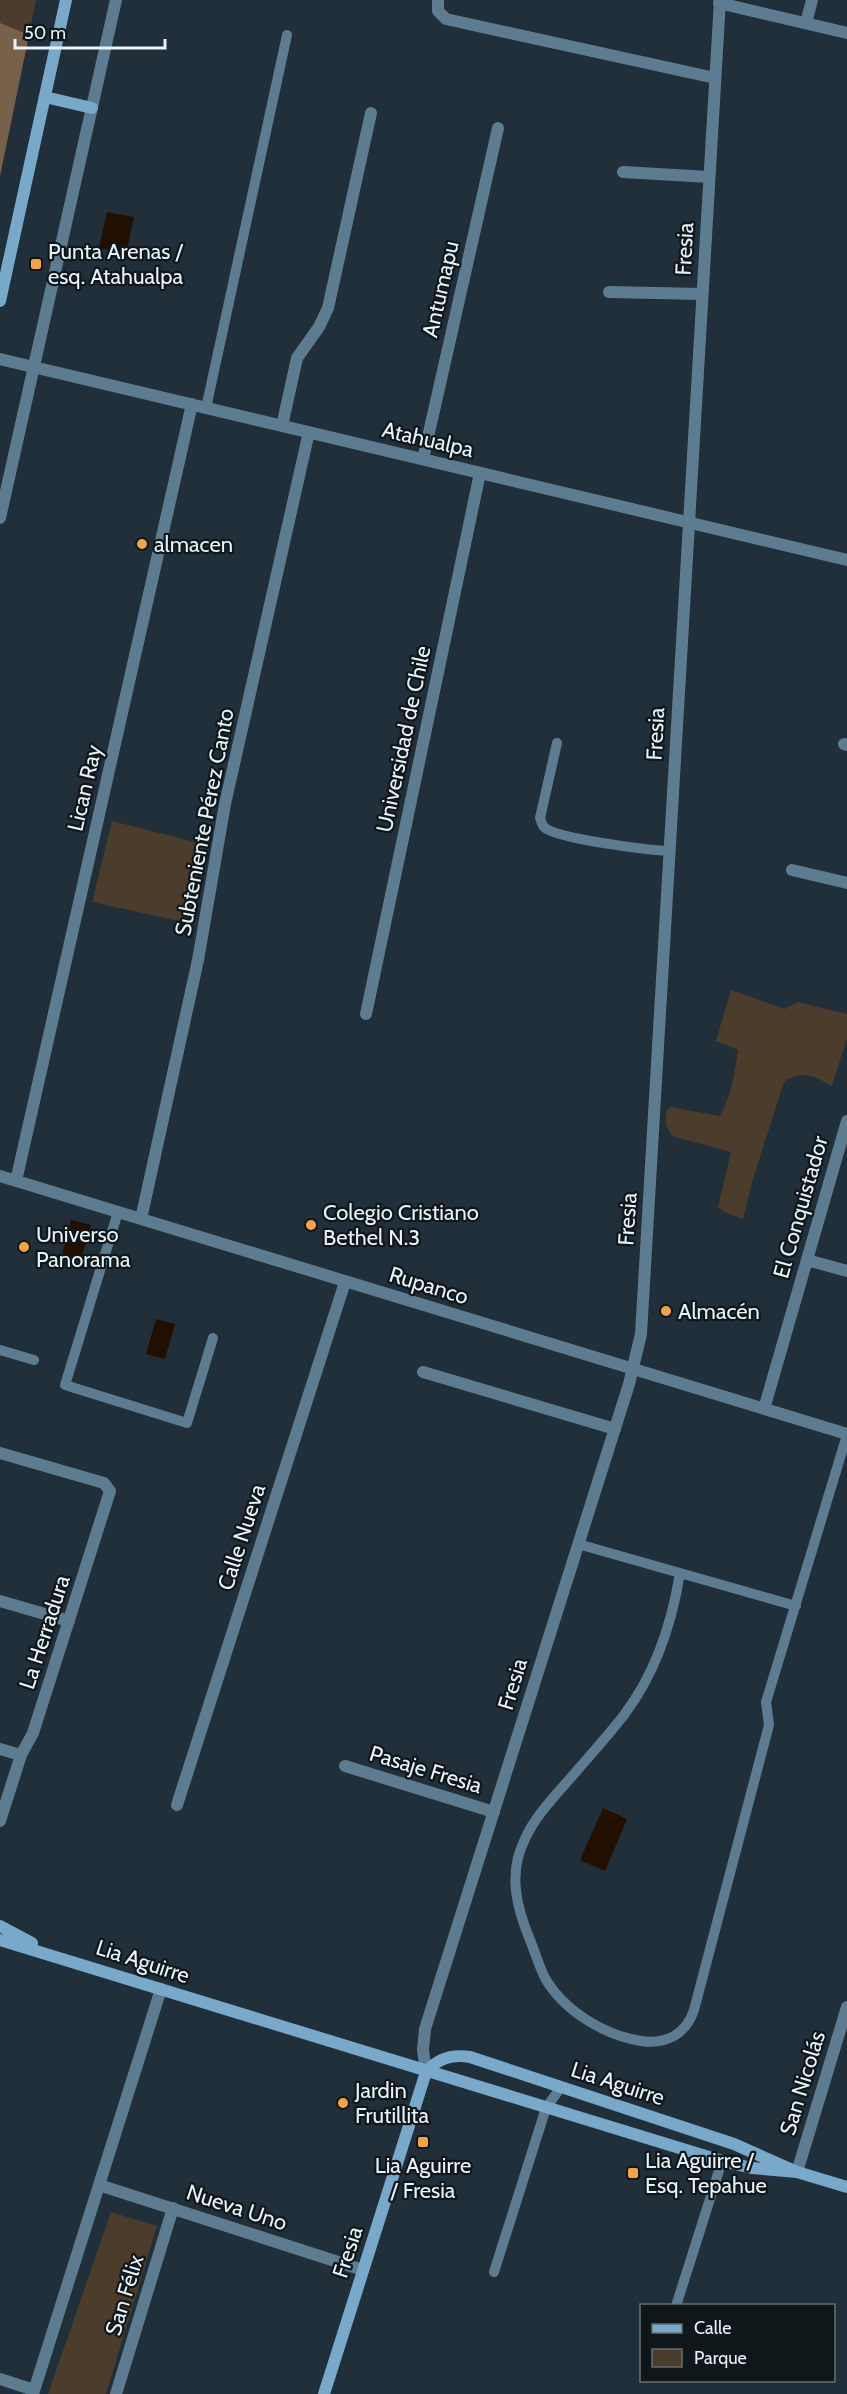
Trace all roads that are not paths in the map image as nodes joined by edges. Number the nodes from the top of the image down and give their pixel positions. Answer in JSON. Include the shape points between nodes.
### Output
{"nodes":[{"id":1,"x":66,"y":0,"type":"edge"},
{"id":2,"x":116,"y":0,"type":"edge"},
{"id":3,"x":812,"y":0,"type":"edge"},
{"id":4,"x":720,"y":2,"type":"edge"},
{"id":5,"x":438,"y":5,"type":"edge"},
{"id":6,"x":806,"y":23,"type":"junction"},
{"id":7,"x":847,"y":33,"type":"edge"},
{"id":8,"x":287,"y":35,"type":"dead end"},
{"id":9,"x":715,"y":78,"type":"junction"},
{"id":10,"x":45,"y":97,"type":"junction"},
{"id":11,"x":92,"y":108,"type":"junction"},
{"id":12,"x":371,"y":113,"type":"dead end"},
{"id":13,"x":498,"y":128,"type":"dead end"},
{"id":14,"x":623,"y":172,"type":"dead end"},
{"id":15,"x":709,"y":177,"type":"junction"},
{"id":16,"x":609,"y":292,"type":"dead end"},
{"id":17,"x":702,"y":294,"type":"junction"},
{"id":18,"x":0,"y":301,"type":"edge"},
{"id":19,"x":0,"y":359,"type":"edge"},
{"id":20,"x":34,"y":367,"type":"junction"},
{"id":21,"x":192,"y":405,"type":"junction"},
{"id":22,"x":207,"y":408,"type":"junction"},
{"id":23,"x":282,"y":426,"type":"junction"},
{"id":24,"x":309,"y":432,"type":"junction"},
{"id":25,"x":423,"y":459,"type":"junction"},
{"id":26,"x":480,"y":473,"type":"junction"},
{"id":27,"x":0,"y":518,"type":"edge"},
{"id":28,"x":688,"y":522,"type":"junction"},
{"id":29,"x":847,"y":560,"type":"edge"},
{"id":30,"x":557,"y":743,"type":"dead end"},
{"id":31,"x":669,"y":851,"type":"junction"},
{"id":32,"x":792,"y":870,"type":"dead end"},
{"id":33,"x":847,"y":883,"type":"edge"},
{"id":34,"x":366,"y":1014,"type":"dead end"},
{"id":35,"x":847,"y":1121,"type":"edge"},
{"id":36,"x":0,"y":1176,"type":"edge"},
{"id":37,"x":16,"y":1181,"type":"junction"},
{"id":38,"x":118,"y":1212,"type":"junction"},
{"id":39,"x":141,"y":1219,"type":"junction"},
{"id":40,"x":807,"y":1260,"type":"junction"},
{"id":41,"x":847,"y":1271,"type":"edge"},
{"id":42,"x":345,"y":1281,"type":"junction"},
{"id":43,"x":213,"y":1338,"type":"dead end"},
{"id":44,"x":0,"y":1350,"type":"edge"},
{"id":45,"x":34,"y":1360,"type":"dead end"},
{"id":46,"x":633,"y":1370,"type":"junction"},
{"id":47,"x":423,"y":1372,"type":"dead end"},
{"id":48,"x":764,"y":1409,"type":"junction"},
{"id":49,"x":615,"y":1429,"type":"junction"},
{"id":50,"x":847,"y":1435,"type":"edge"},
{"id":51,"x":0,"y":1453,"type":"edge"},
{"id":52,"x":578,"y":1544,"type":"junction"},
{"id":53,"x":680,"y":1573,"type":"junction"},
{"id":54,"x":0,"y":1601,"type":"edge"},
{"id":55,"x":796,"y":1606,"type":"junction"},
{"id":56,"x":69,"y":1621,"type":"junction"},
{"id":57,"x":0,"y":1749,"type":"edge"},
{"id":58,"x":21,"y":1755,"type":"junction"},
{"id":59,"x":345,"y":1766,"type":"dead end"},
{"id":60,"x":177,"y":1805,"type":"dead end"},
{"id":61,"x":494,"y":1812,"type":"junction"},
{"id":62,"x":0,"y":1821,"type":"edge"},
{"id":63,"x":0,"y":1926,"type":"edge"},
{"id":64,"x":0,"y":1940,"type":"edge"},
{"id":65,"x":54,"y":1955,"type":"junction"},
{"id":66,"x":161,"y":1989,"type":"junction"},
{"id":67,"x":847,"y":2007,"type":"edge"},
{"id":68,"x":426,"y":2072,"type":"junction"},
{"id":69,"x":561,"y":2087,"type":"junction"},
{"id":70,"x":546,"y":2108,"type":"junction"},
{"id":71,"x":722,"y":2161,"type":"junction"},
{"id":72,"x":797,"y":2172,"type":"junction"},
{"id":73,"x":99,"y":2185,"type":"junction"},
{"id":74,"x":847,"y":2187,"type":"edge"},
{"id":75,"x":173,"y":2208,"type":"junction"},
{"id":76,"x":363,"y":2270,"type":"junction"},
{"id":77,"x":494,"y":2272,"type":"dead end"},
{"id":78,"x":677,"y":2304,"type":"edge"},
{"id":79,"x":0,"y":2379,"type":"edge"},
{"id":80,"x":33,"y":2392,"type":"edge"},
{"id":81,"x":116,"y":2394,"type":"edge"},
{"id":82,"x":324,"y":2394,"type":"edge"}],
"edges":[{"from":1,"to":10,"type":"main road"},
{"from":2,"to":11,"type":"street"},
{"from":3,"to":6,"type":"street"},
{"from":4,"to":6,"type":"street"},
{"from":4,"to":9,"type":"street","name":"Fresia"},
{"from":5,"to":9,"type":"street","via":[[446,19]]},
{"from":6,"to":7,"type":"street"},
{"from":8,"to":22,"type":"lane"},
{"from":9,"to":15,"type":"street","name":"Fresia"},
{"from":10,"to":11,"type":"main road"},
{"from":10,"to":18,"type":"main road"},
{"from":11,"to":20,"type":"street"},
{"from":12,"to":23,"type":"street","via":[[328,308],[297,358]]},
{"from":13,"to":25,"type":"street","name":"Antumapu"},
{"from":14,"to":15,"type":"street"},
{"from":15,"to":17,"type":"street","name":"Fresia"},
{"from":16,"to":17,"type":"street"},
{"from":17,"to":28,"type":"street","name":"Fresia"},
{"from":19,"to":20,"type":"street","name":"Atahualpa"},
{"from":20,"to":21,"type":"street","name":"Atahualpa"},
{"from":20,"to":27,"type":"street"},
{"from":21,"to":22,"type":"street","name":"Atahualpa"},
{"from":21,"to":37,"type":"street","name":"Lican Ray"},
{"from":22,"to":23,"type":"street","name":"Atahualpa"},
{"from":23,"to":24,"type":"street","name":"Atahualpa"},
{"from":24,"to":25,"type":"street","name":"Atahualpa"},
{"from":24,"to":39,"type":"street","name":"Subteniente Pérez Canto","via":[[225,804],[208,912]]},
{"from":25,"to":26,"type":"street","name":"Atahualpa"},
{"from":26,"to":28,"type":"street","name":"Atahualpa"},
{"from":26,"to":34,"type":"street","name":"Universidad de Chile"},
{"from":28,"to":29,"type":"street","name":"Atahualpa"},
{"from":28,"to":31,"type":"street","name":"Fresia"},
{"from":30,"to":31,"type":"lane","via":[[540,818],[544,827],[558,834]]},
{"from":31,"to":46,"type":"street","name":"Fresia","via":[[640,1334]]},
{"from":32,"to":33,"type":"street"},
{"from":35,"to":40,"type":"street","name":"El Conquistador"},
{"from":36,"to":37,"type":"street","name":"Rupanco"},
{"from":37,"to":38,"type":"street","name":"Rupanco"},
{"from":38,"to":39,"type":"street","name":"Rupanco"},
{"from":38,"to":43,"type":"lane","via":[[64,1385],[187,1423]]},
{"from":39,"to":42,"type":"street","name":"Rupanco"},
{"from":40,"to":41,"type":"street"},
{"from":40,"to":48,"type":"street","name":"El Conquistador"},
{"from":42,"to":46,"type":"street","name":"Rupanco"},
{"from":42,"to":60,"type":"street","name":"Calle Nueva"},
{"from":44,"to":45,"type":"lane"},
{"from":46,"to":48,"type":"street","name":"Rupanco"},
{"from":46,"to":49,"type":"street","name":"Fresia"},
{"from":47,"to":49,"type":"street"},
{"from":48,"to":50,"type":"street","name":"Rupanco"},
{"from":49,"to":52,"type":"street","name":"Fresia"},
{"from":50,"to":55,"type":"lane"},
{"from":51,"to":56,"type":"street","name":"La Herradura","via":[[110,1488]]},
{"from":52,"to":53,"type":"lane"},
{"from":52,"to":61,"type":"street","name":"Fresia"},
{"from":53,"to":55,"type":"lane"},
{"from":53,"to":55,"type":"lane","via":[[665,1636],[640,1690],[624,1715],[533,1824],[518,1855],[515,1872],[519,1914],[545,1977],[581,2015],[628,2039],[669,2039],[691,2019],[769,1725],[766,1702]]},
{"from":54,"to":56,"type":"street"},
{"from":56,"to":58,"type":"street","name":"La Herradura","via":[[33,1733]]},
{"from":57,"to":58,"type":"street"},
{"from":58,"to":62,"type":"street","name":"La Herradura"},
{"from":59,"to":61,"type":"street","name":"Pasaje Fresia"},
{"from":61,"to":68,"type":"street","name":"Fresia","via":[[426,2029]]},
{"from":63,"to":65,"type":"main road","name":"Lia Aguirre"},
{"from":64,"to":65,"type":"main road","name":"Lia Aguirre"},
{"from":65,"to":66,"type":"main road","name":"Lia Aguirre"},
{"from":66,"to":68,"type":"main road","name":"Lia Aguirre"},
{"from":66,"to":73,"type":"street"},
{"from":67,"to":72,"type":"street","name":"San Nicolás"},
{"from":68,"to":69,"type":"main road","name":"Lia Aguirre","via":[[446,2057],[462,2056]]},
{"from":68,"to":70,"type":"main road","name":"Lia Aguirre"},
{"from":68,"to":76,"type":"main road","name":"Fresia"},
{"from":69,"to":70,"type":"lane"},
{"from":69,"to":72,"type":"main road","name":"Lia Aguirre","via":[[734,2144]]},
{"from":70,"to":71,"type":"main road","name":"Lia Aguirre"},
{"from":70,"to":77,"type":"lane"},
{"from":71,"to":72,"type":"main road","name":"Lia Aguirre"},
{"from":71,"to":78,"type":"lane"},
{"from":72,"to":74,"type":"main road","name":"Lia Aguirre"},
{"from":73,"to":75,"type":"street","name":"Nueva Uno"},
{"from":73,"to":80,"type":"street"},
{"from":75,"to":76,"type":"street","name":"Nueva Uno"},
{"from":75,"to":81,"type":"street","name":"San Félix"},
{"from":76,"to":82,"type":"main road","name":"Fresia"},
{"from":79,"to":80,"type":"street"}]}
